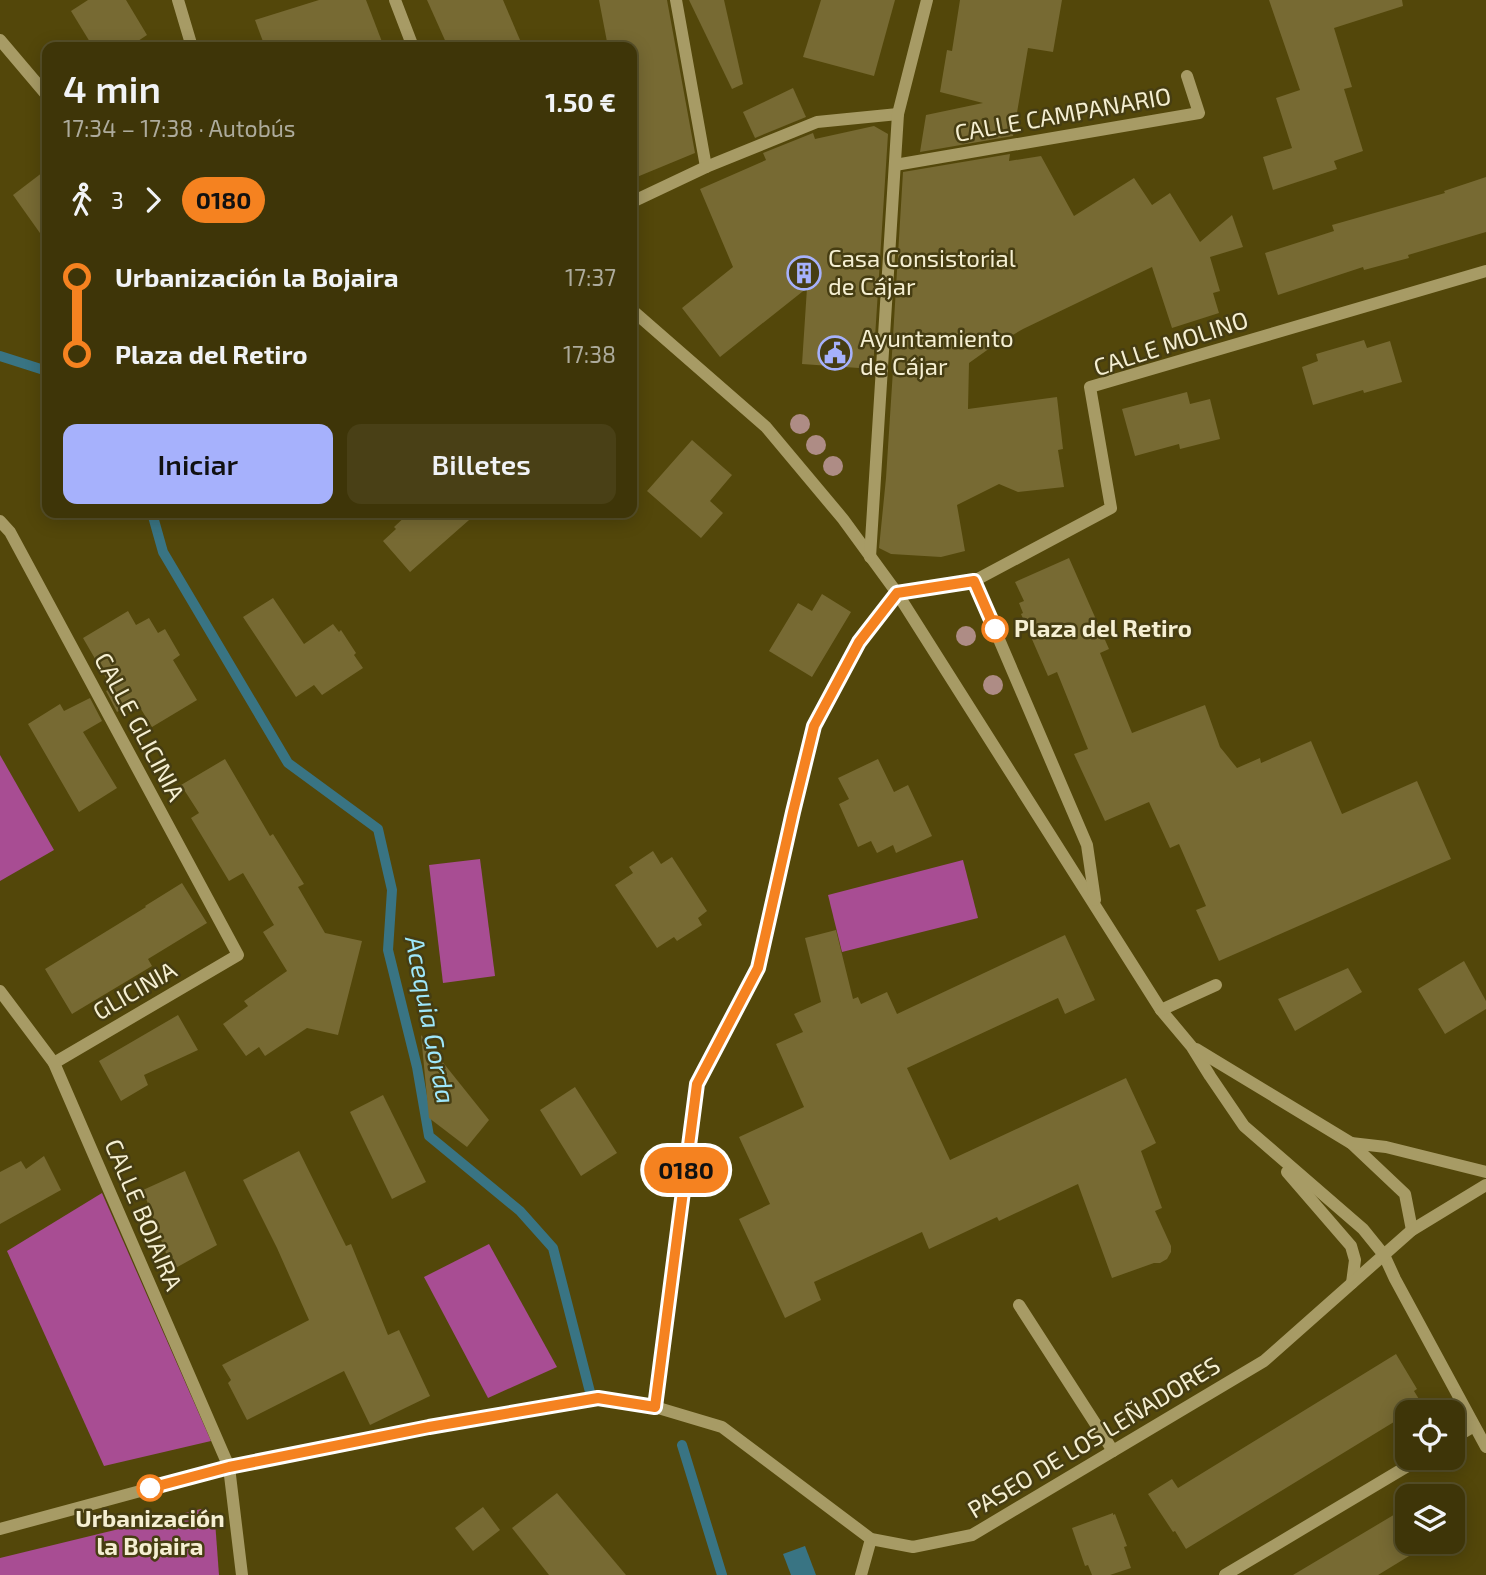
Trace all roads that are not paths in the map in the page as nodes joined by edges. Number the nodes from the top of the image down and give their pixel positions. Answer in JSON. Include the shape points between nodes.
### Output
{"nodes":[{"id":1,"x":178,"y":0,"type":"edge"},
{"id":2,"x":394,"y":0,"type":"edge"},
{"id":3,"x":676,"y":0,"type":"edge"},
{"id":4,"x":927,"y":0,"type":"edge"},
{"id":5,"x":0,"y":40,"type":"edge"},
{"id":6,"x":191,"y":42,"type":"edge"},
{"id":7,"x":411,"y":42,"type":"edge"},
{"id":8,"x":1187,"y":76,"type":"dead end"},
{"id":9,"x":42,"y":89,"type":"edge"},
{"id":10,"x":898,"y":114,"type":"junction"},
{"id":11,"x":895,"y":164,"type":"junction"},
{"id":12,"x":706,"y":167,"type":"junction"},
{"id":13,"x":637,"y":200,"type":"edge"},
{"id":14,"x":1486,"y":271,"type":"edge"},
{"id":15,"x":637,"y":314,"type":"edge"},
{"id":16,"x":0,"y":521,"type":"edge"},
{"id":17,"x":5,"y":536,"type":"edge"},
{"id":18,"x":870,"y":556,"type":"junction"},
{"id":19,"x":974,"y":581,"type":"junction"},
{"id":20,"x":897,"y":593,"type":"junction"},
{"id":21,"x":1096,"y":906,"type":"junction"},
{"id":22,"x":237,"y":955,"type":"joint"},
{"id":23,"x":1216,"y":985,"type":"dead end"},
{"id":24,"x":0,"y":991,"type":"edge"},
{"id":25,"x":1161,"y":1010,"type":"junction"},
{"id":26,"x":1192,"y":1047,"type":"junction"},
{"id":27,"x":54,"y":1063,"type":"junction"},
{"id":28,"x":1244,"y":1126,"type":"junction"},
{"id":29,"x":1351,"y":1143,"type":"junction"},
{"id":30,"x":1486,"y":1172,"type":"edge"},
{"id":31,"x":1486,"y":1185,"type":"edge"},
{"id":32,"x":1412,"y":1230,"type":"junction"},
{"id":33,"x":1384,"y":1255,"type":"junction"},
{"id":34,"x":1352,"y":1283,"type":"junction"},
{"id":35,"x":1019,"y":1305,"type":"dead end"},
{"id":36,"x":655,"y":1407,"type":"junction"},
{"id":37,"x":1474,"y":1426,"type":"junction"},
{"id":38,"x":1465,"y":1431,"type":"edge"},
{"id":39,"x":1486,"y":1447,"type":"edge"},
{"id":40,"x":1113,"y":1451,"type":"junction"},
{"id":41,"x":229,"y":1467,"type":"junction"},
{"id":42,"x":1401,"y":1470,"type":"edge"},
{"id":43,"x":0,"y":1529,"type":"edge"},
{"id":44,"x":872,"y":1539,"type":"junction"},
{"id":45,"x":242,"y":1575,"type":"edge"},
{"id":46,"x":861,"y":1575,"type":"edge"},
{"id":47,"x":1225,"y":1575,"type":"edge"}],
"edges":[{"from":1,"to":6,"type":"street"},
{"from":2,"to":7,"type":"street"},
{"from":3,"to":12,"type":"street"},
{"from":4,"to":10,"type":"street"},
{"from":5,"to":9,"type":"street"},
{"from":8,"to":11,"type":"street","name":"CALLE CAMPANARIO","via":[[1199,113]]},
{"from":10,"to":11,"type":"street"},
{"from":10,"to":12,"type":"street","via":[[817,122]]},
{"from":11,"to":18,"type":"street"},
{"from":12,"to":13,"type":"street"},
{"from":14,"to":19,"type":"street","name":"CALLE MOLINO","via":[[1090,387],[1111,508]]},
{"from":15,"to":18,"type":"street","via":[[766,427]]},
{"from":16,"to":17,"type":"street","name":"CALLE GLICINIA"},
{"from":17,"to":22,"type":"street","name":"CALLE GLICINIA"},
{"from":18,"to":20,"type":"street"},
{"from":19,"to":20,"type":"street"},
{"from":19,"to":21,"type":"street","via":[[1087,845]]},
{"from":20,"to":21,"type":"street"},
{"from":20,"to":36,"type":"street","via":[[859,642],[814,726],[758,968],[697,1084]]},
{"from":21,"to":25,"type":"street"},
{"from":22,"to":27,"type":"street","name":"GLICINIA"},
{"from":23,"to":25,"type":"street"},
{"from":24,"to":27,"type":"street","name":"CALLE BOJAIRA"},
{"from":25,"to":26,"type":"street"},
{"from":26,"to":28,"type":"street"},
{"from":26,"to":29,"type":"street"},
{"from":27,"to":41,"type":"street","name":"CALLE BOJAIRA"},
{"from":28,"to":33,"type":"street","via":[[1363,1229]]},
{"from":28,"to":34,"type":"street","via":[[1351,1246],[1356,1260]]},
{"from":29,"to":30,"type":"street"},
{"from":29,"to":32,"type":"street","via":[[1405,1194]]},
{"from":31,"to":32,"type":"street","name":"PASEO DE LOS LEÑADORES"},
{"from":32,"to":33,"type":"street","name":"PASEO DE LOS LEÑADORES"},
{"from":33,"to":34,"type":"street","name":"PASEO DE LOS LEÑADORES"},
{"from":33,"to":37,"type":"street"},
{"from":34,"to":40,"type":"street","name":"PASEO DE LOS LEÑADORES","via":[[1264,1361]]},
{"from":35,"to":40,"type":"street"},
{"from":36,"to":41,"type":"street","name":"PASEO DE LOS LEÑADORES","via":[[598,1398]]},
{"from":36,"to":44,"type":"street","name":"PASEO DE LOS LEÑADORES","via":[[722,1427]]},
{"from":37,"to":38,"type":"street"},
{"from":37,"to":39,"type":"street"},
{"from":40,"to":44,"type":"street","name":"PASEO DE LOS LEÑADORES","via":[[972,1535],[913,1547]]},
{"from":41,"to":43,"type":"street","name":"PASEO DE LOS LEÑADORES"},
{"from":41,"to":45,"type":"street","name":"CALLE BOJAIRA"},
{"from":42,"to":47,"type":"street"},
{"from":44,"to":46,"type":"street"}]}
